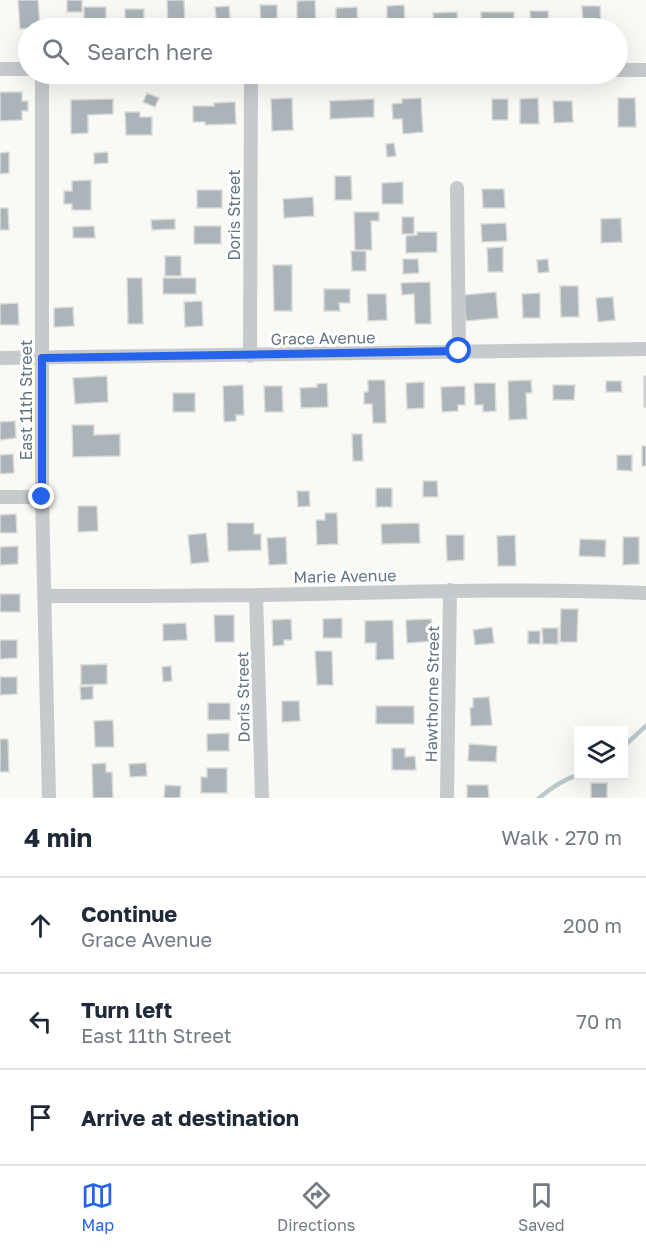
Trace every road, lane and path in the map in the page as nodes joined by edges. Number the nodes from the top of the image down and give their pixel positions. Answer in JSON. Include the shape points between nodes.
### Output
{"nodes":[{"id":1,"x":0,"y":69,"type":"edge"},
{"id":2,"x":18,"y":69,"type":"edge"},
{"id":3,"x":628,"y":69,"type":"edge"},
{"id":4,"x":646,"y":70,"type":"edge"},
{"id":5,"x":42,"y":84,"type":"edge"},
{"id":6,"x":251,"y":84,"type":"edge"},
{"id":7,"x":457,"y":188,"type":"dead end"},
{"id":8,"x":646,"y":349,"type":"edge"},
{"id":9,"x":459,"y":351,"type":"junction"},
{"id":10,"x":250,"y":356,"type":"junction"},
{"id":11,"x":0,"y":358,"type":"edge"},
{"id":12,"x":42,"y":358,"type":"junction"},
{"id":13,"x":0,"y":497,"type":"edge"},
{"id":14,"x":42,"y":497,"type":"junction"},
{"id":15,"x":450,"y":590,"type":"junction"},
{"id":16,"x":646,"y":593,"type":"edge"},
{"id":17,"x":256,"y":595,"type":"junction"},
{"id":18,"x":44,"y":596,"type":"junction"},
{"id":19,"x":50,"y":798,"type":"edge"},
{"id":20,"x":262,"y":798,"type":"edge"},
{"id":21,"x":447,"y":798,"type":"edge"}],
"edges":[{"from":1,"to":2,"type":"street"},
{"from":3,"to":4,"type":"street"},
{"from":5,"to":12,"type":"street","name":"East 11th Street"},
{"from":6,"to":10,"type":"street","name":"Doris Street"},
{"from":7,"to":9,"type":"street"},
{"from":8,"to":9,"type":"street","name":"Grace Avenue"},
{"from":9,"to":10,"type":"street","name":"Grace Avenue"},
{"from":10,"to":12,"type":"street","name":"Grace Avenue"},
{"from":11,"to":12,"type":"street","name":"Grace Avenue"},
{"from":12,"to":14,"type":"street","name":"East 11th Street"},
{"from":13,"to":14,"type":"street"},
{"from":14,"to":18,"type":"street","name":"East 11th Street"},
{"from":15,"to":16,"type":"street","name":"Marie Avenue"},
{"from":15,"to":17,"type":"street","name":"Marie Avenue"},
{"from":15,"to":21,"type":"street","name":"Hawthorne Street"},
{"from":17,"to":18,"type":"street","name":"Marie Avenue"},
{"from":17,"to":20,"type":"street","name":"Doris Street"},
{"from":18,"to":19,"type":"street","name":"East 11th Street"}]}
